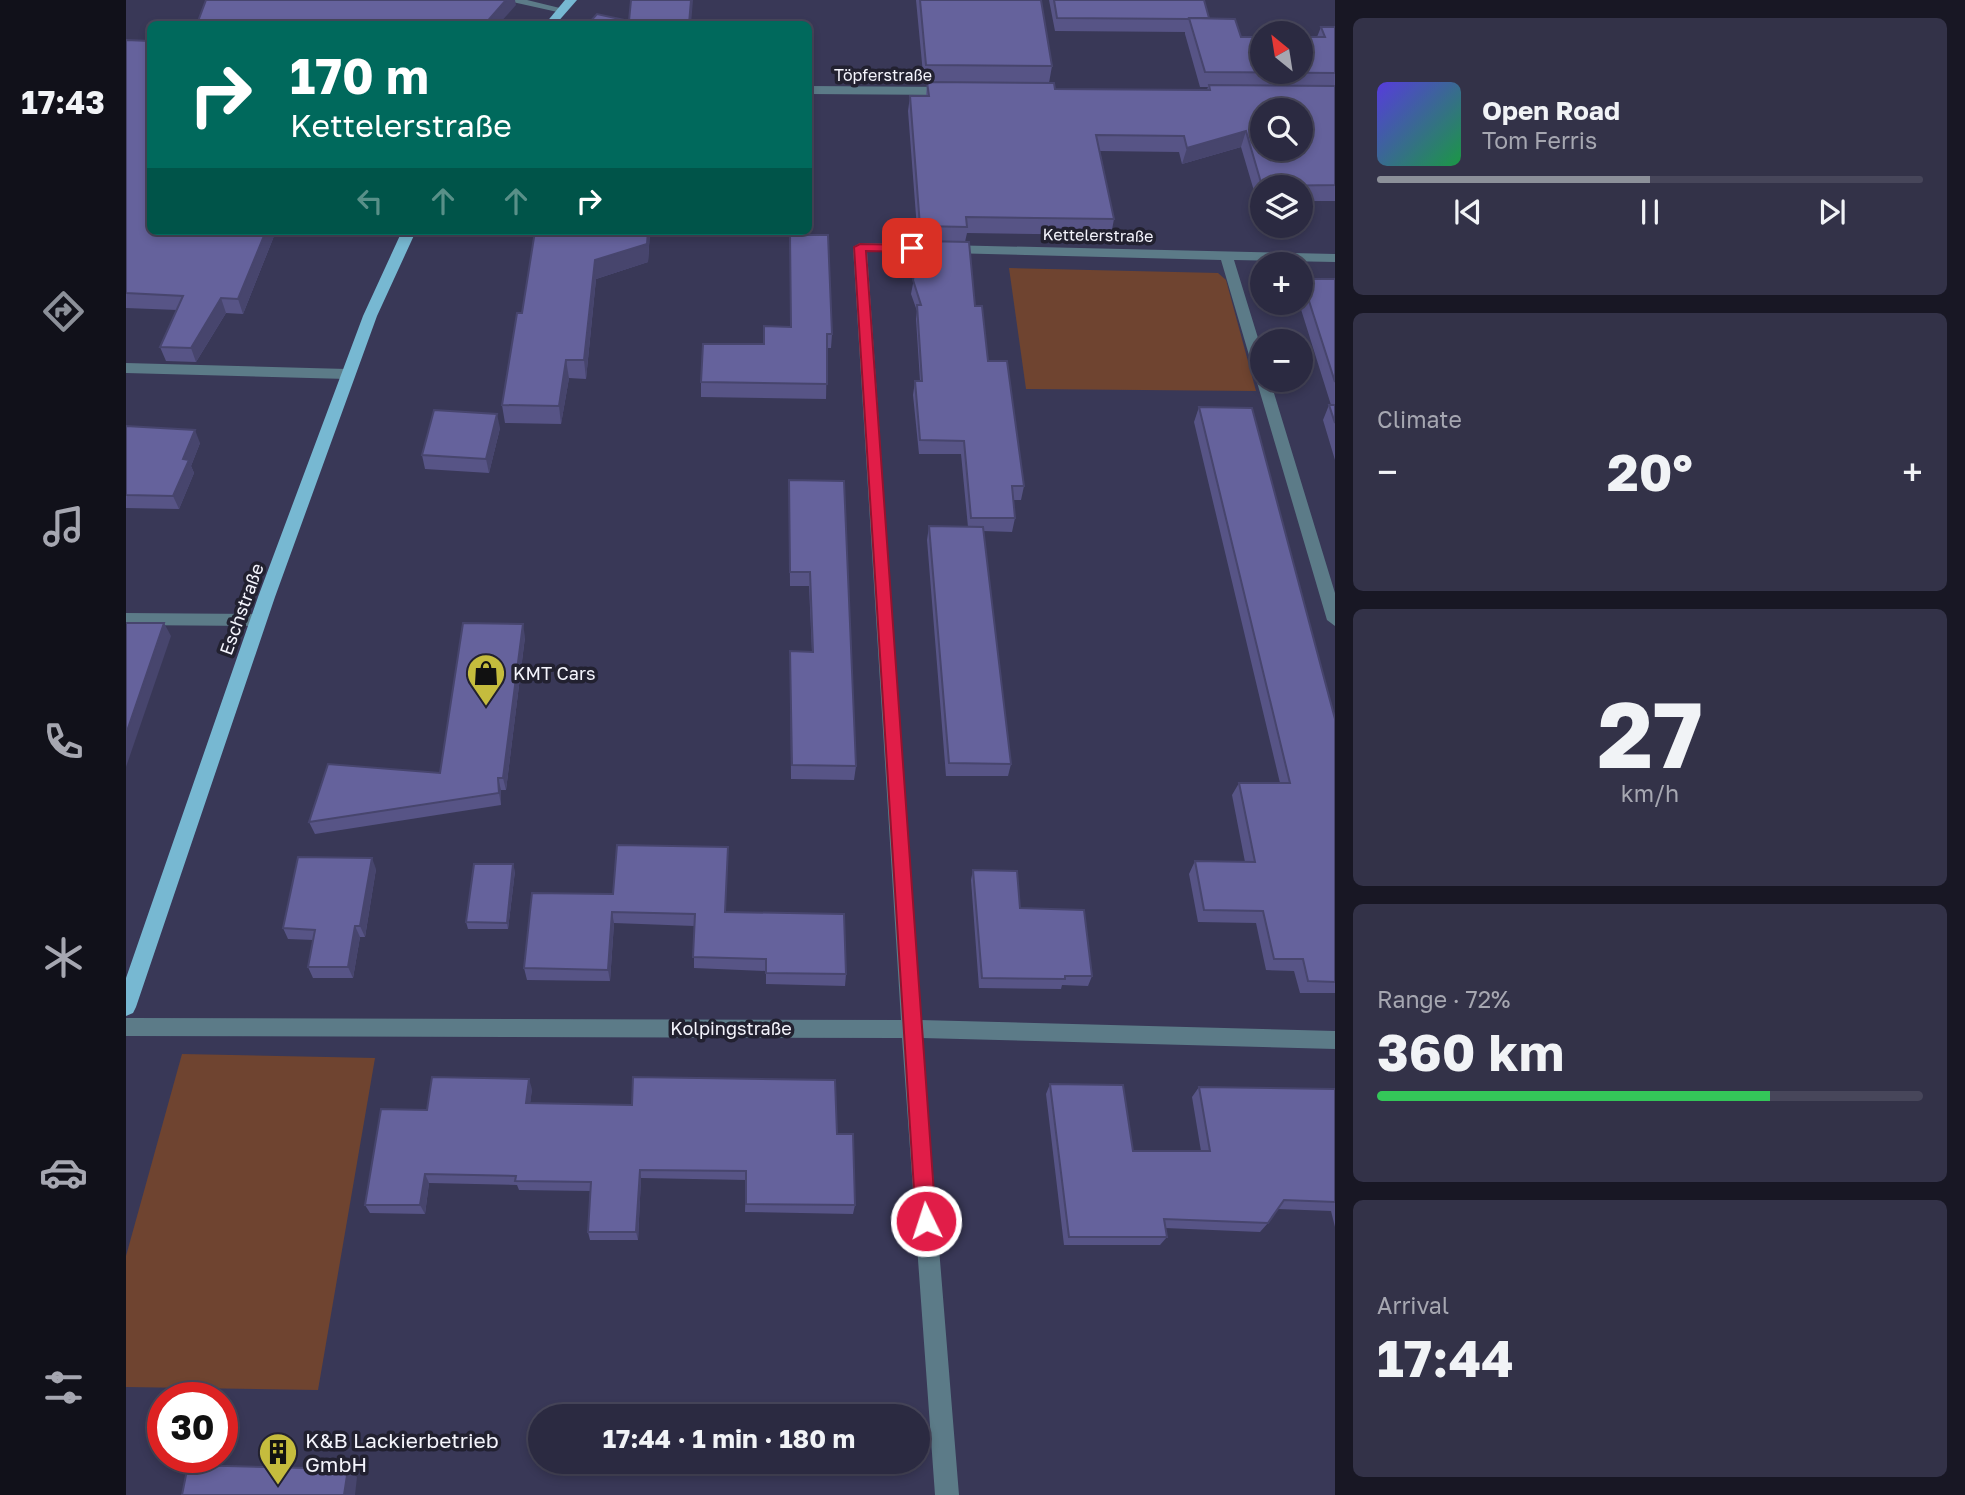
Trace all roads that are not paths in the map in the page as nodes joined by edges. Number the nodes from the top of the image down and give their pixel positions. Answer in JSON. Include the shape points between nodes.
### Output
{"nodes":[{"id":1,"x":509,"y":0,"type":"edge"},
{"id":2,"x":571,"y":0,"type":"edge"},
{"id":3,"x":562,"y":10,"type":"junction"},
{"id":4,"x":553,"y":21,"type":"edge"},
{"id":5,"x":812,"y":90,"type":"edge"},
{"id":6,"x":961,"y":91,"type":"edge"},
{"id":7,"x":407,"y":235,"type":"edge"},
{"id":8,"x":1226,"y":255,"type":"junction"},
{"id":9,"x":1335,"y":258,"type":"edge"},
{"id":10,"x":1250,"y":337,"type":"edge"},
{"id":11,"x":126,"y":368,"type":"edge"},
{"id":12,"x":347,"y":374,"type":"junction"},
{"id":13,"x":1266,"y":392,"type":"edge"},
{"id":14,"x":126,"y":619,"type":"edge"},
{"id":15,"x":256,"y":620,"type":"junction"},
{"id":16,"x":1335,"y":620,"type":"edge"},
{"id":17,"x":126,"y":1007,"type":"edge"},
{"id":18,"x":126,"y":1027,"type":"edge"},
{"id":19,"x":911,"y":1029,"type":"junction"},
{"id":20,"x":1335,"y":1040,"type":"edge"},
{"id":21,"x":947,"y":1495,"type":"edge"}],
"edges":[{"from":1,"to":3,"type":"street"},
{"from":2,"to":3,"type":"main road"},
{"from":3,"to":4,"type":"main road"},
{"from":5,"to":6,"type":"street","name":"Töpferstraße"},
{"from":7,"to":12,"type":"main road","name":"Eschstraße","via":[[382,284]]},
{"from":8,"to":9,"type":"street","name":"Kettelerstraße"},
{"from":8,"to":10,"type":"street"},
{"from":8,"to":19,"type":"street","name":"Kettelerstraße","via":[[860,247]]},
{"from":11,"to":12,"type":"street"},
{"from":12,"to":15,"type":"main road","name":"Eschstraße"},
{"from":13,"to":16,"type":"street"},
{"from":14,"to":15,"type":"street"},
{"from":15,"to":17,"type":"main road","name":"Eschstraße"},
{"from":18,"to":19,"type":"street","name":"Kolpingstraße"},
{"from":19,"to":20,"type":"street","name":"Kolpingstraße"},
{"from":19,"to":21,"type":"street"}]}
